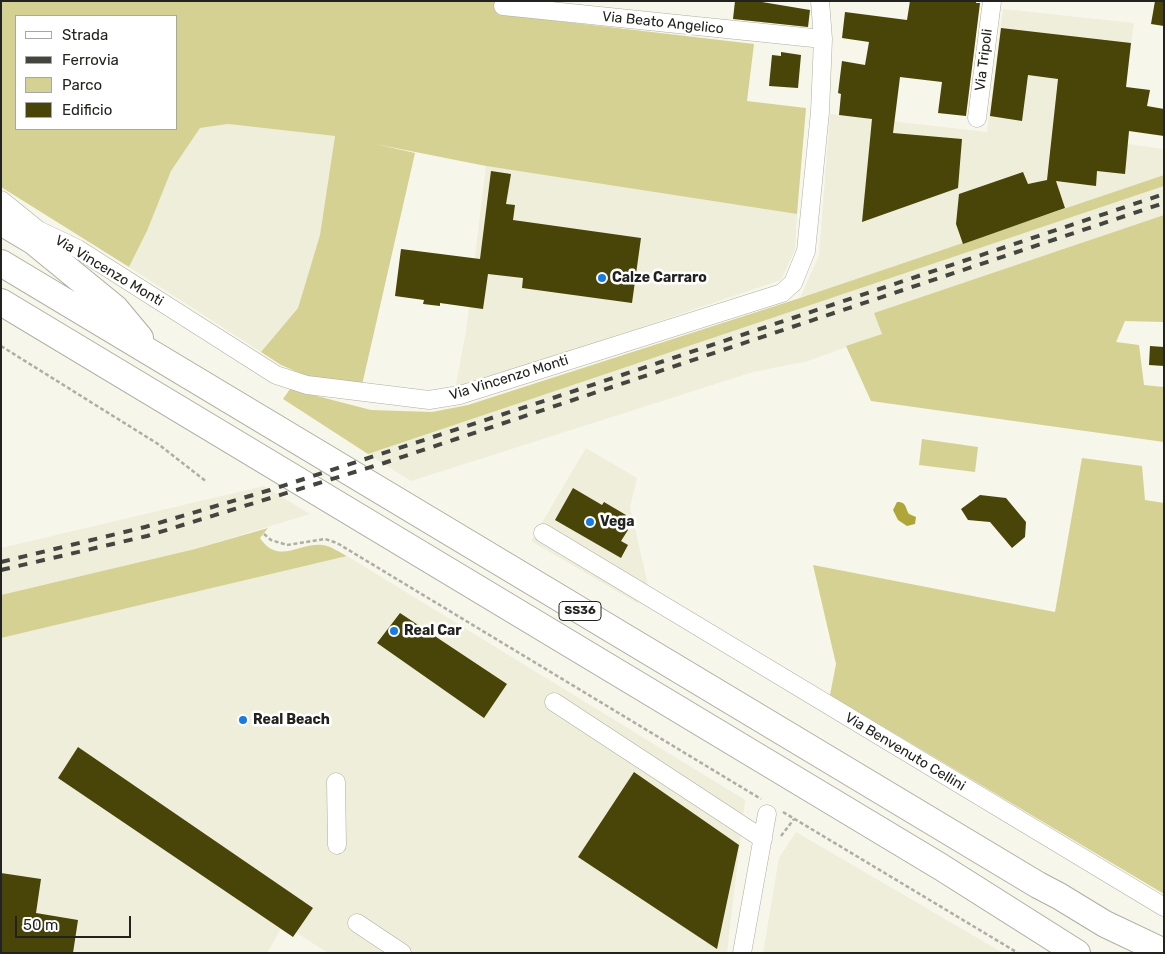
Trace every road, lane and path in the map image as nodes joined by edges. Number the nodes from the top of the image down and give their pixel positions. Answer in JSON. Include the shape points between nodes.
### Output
{"nodes":[{"id":1,"x":820,"y":1,"type":"edge"},
{"id":2,"x":992,"y":1,"type":"edge"},
{"id":3,"x":503,"y":6,"type":"dead end"},
{"id":4,"x":823,"y":39,"type":"junction"},
{"id":5,"x":977,"y":118,"type":"dead end"},
{"id":6,"x":1,"y":200,"type":"edge"},
{"id":7,"x":1,"y":222,"type":"edge"},
{"id":8,"x":36,"y":236,"type":"junction"},
{"id":9,"x":1,"y":263,"type":"edge"},
{"id":10,"x":3,"y":304,"type":"edge"},
{"id":11,"x":1,"y":346,"type":"edge"},
{"id":12,"x":156,"y":355,"type":"junction"},
{"id":13,"x":207,"y":482,"type":"dead end"},
{"id":14,"x":543,"y":533,"type":"dead end"},
{"id":15,"x":264,"y":534,"type":"dead end"},
{"id":16,"x":554,"y":702,"type":"dead end"},
{"id":17,"x":336,"y":782,"type":"dead end"},
{"id":18,"x":769,"y":807,"type":"junction"},
{"id":19,"x":763,"y":839,"type":"junction"},
{"id":20,"x":337,"y":845,"type":"dead end"},
{"id":21,"x":1164,"y":907,"type":"edge"},
{"id":22,"x":357,"y":923,"type":"dead end"},
{"id":23,"x":1164,"y":952,"type":"edge"},
{"id":24,"x":402,"y":953,"type":"edge"},
{"id":25,"x":742,"y":953,"type":"edge"},
{"id":26,"x":1018,"y":953,"type":"edge"},
{"id":27,"x":1077,"y":953,"type":"edge"}],
"edges":[{"from":1,"to":4,"type":"street","name":"Via Vincenzo Monti"},
{"from":2,"to":5,"type":"street","name":"Via Tripoli"},
{"from":3,"to":4,"type":"street","name":"Via Beato Angelico"},
{"from":4,"to":8,"type":"street","name":"Via Vincenzo Monti","via":[[820,112],[806,251],[793,283],[782,293],[460,395],[429,400],[307,385],[276,375],[78,249]]},
{"from":6,"to":8,"type":"street","name":"Via Vincenzo Monti"},
{"from":7,"to":8,"type":"highway"},
{"from":8,"to":12,"type":"highway","via":[[115,308]]},
{"from":9,"to":12,"type":"highway","number":"SS36"},
{"from":10,"to":27,"type":"highway","number":"SS36","via":[[941,867]]},
{"from":11,"to":13,"type":"path","via":[[158,444]]},
{"from":12,"to":23,"type":"highway","number":"SS36","via":[[1038,885],[1105,924]]},
{"from":14,"to":21,"type":"street","name":"Via Benvenuto Cellini"},
{"from":15,"to":18,"type":"path","via":[[287,545],[325,539],[337,543]]},
{"from":16,"to":19,"type":"street"},
{"from":17,"to":20,"type":"street"},
{"from":18,"to":19,"type":"street"},
{"from":18,"to":26,"type":"path"},
{"from":19,"to":25,"type":"street"},
{"from":22,"to":24,"type":"street"}]}
